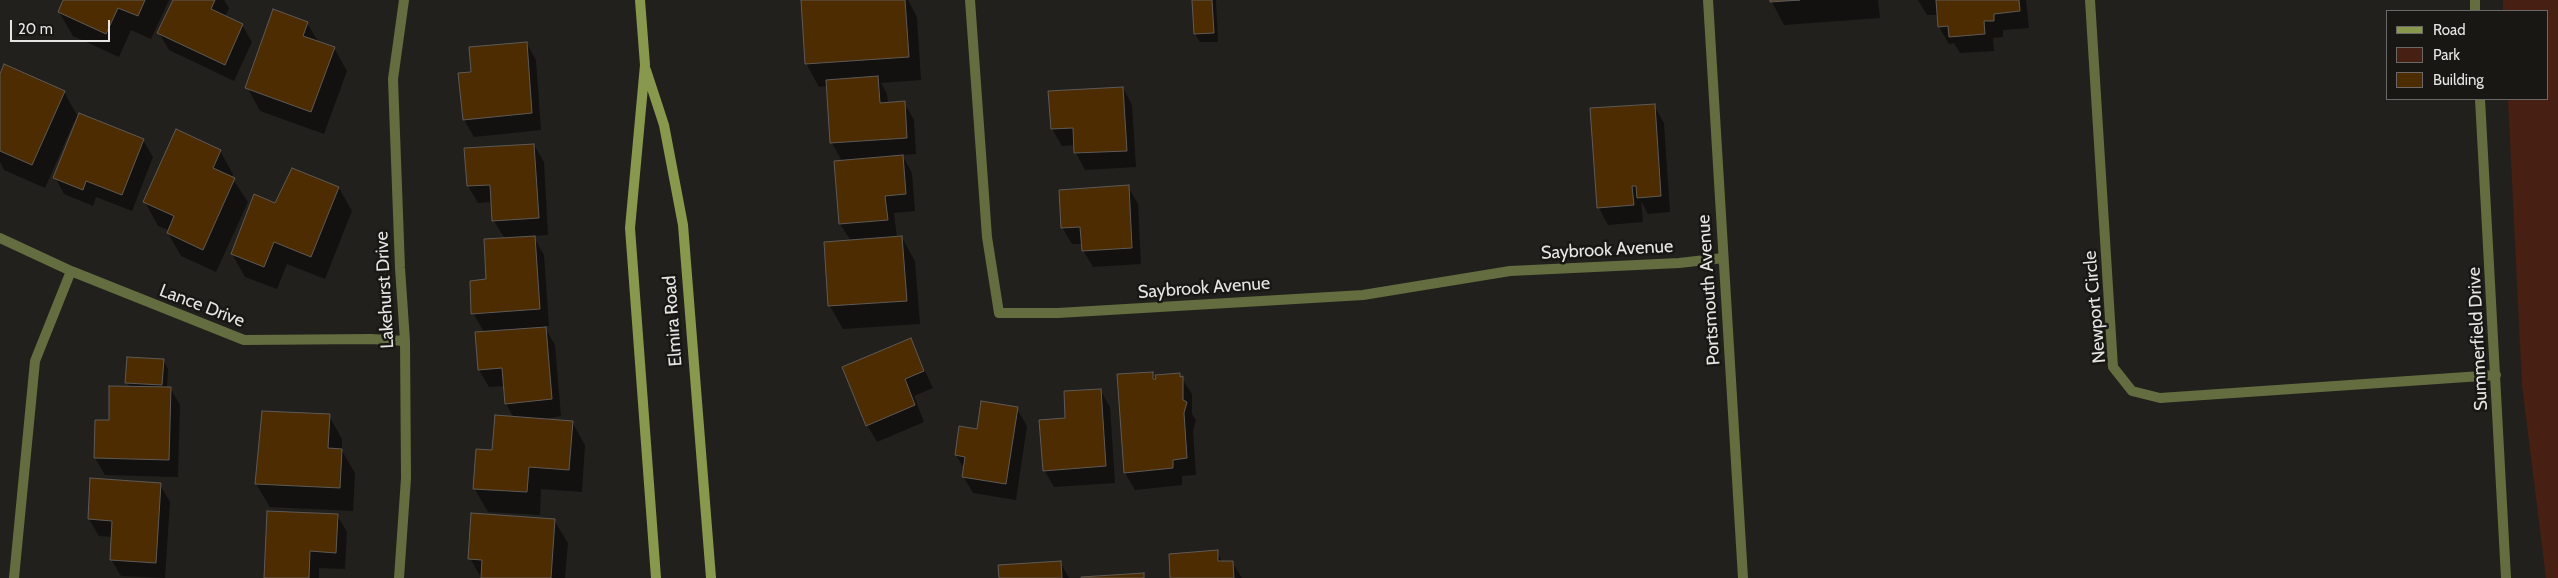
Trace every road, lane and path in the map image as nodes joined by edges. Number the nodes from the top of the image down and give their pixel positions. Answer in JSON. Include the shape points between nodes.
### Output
{"nodes":[{"id":1,"x":404,"y":0,"type":"edge"},
{"id":2,"x":640,"y":0,"type":"edge"},
{"id":3,"x":970,"y":0,"type":"edge"},
{"id":4,"x":1708,"y":0,"type":"edge"},
{"id":5,"x":2090,"y":0,"type":"edge"},
{"id":6,"x":644,"y":65,"type":"junction"},
{"id":7,"x":2480,"y":100,"type":"edge"},
{"id":8,"x":0,"y":238,"type":"edge"},
{"id":9,"x":1723,"y":258,"type":"junction"},
{"id":10,"x":71,"y":271,"type":"junction"},
{"id":11,"x":405,"y":341,"type":"junction"},
{"id":12,"x":2496,"y":375,"type":"junction"},
{"id":13,"x":14,"y":578,"type":"edge"},
{"id":14,"x":399,"y":578,"type":"edge"},
{"id":15,"x":656,"y":578,"type":"edge"},
{"id":16,"x":711,"y":578,"type":"edge"},
{"id":17,"x":1743,"y":578,"type":"edge"},
{"id":18,"x":2506,"y":578,"type":"edge"}],
"edges":[{"from":1,"to":11,"type":"street","name":"Lakehurst Drive","via":[[393,79]]},
{"from":2,"to":6,"type":"main road","name":"Elmira Road"},
{"from":3,"to":9,"type":"street","name":"Saybrook Avenue","via":[[986,237],[999,313],[1067,313],[1363,295],[1510,271]]},
{"from":4,"to":9,"type":"street","name":"Portsmouth Avenue"},
{"from":5,"to":12,"type":"street","name":"Newport Circle","via":[[2114,367],[2132,391],[2160,398]]},
{"from":6,"to":15,"type":"main road","name":"Elmira Road","via":[[630,228]]},
{"from":6,"to":16,"type":"main road","name":"Elmira Road","via":[[664,125],[683,225]]},
{"from":7,"to":12,"type":"street","name":"Summerfield Drive"},
{"from":8,"to":10,"type":"street","name":"Lance Drive"},
{"from":9,"to":17,"type":"street","name":"Portsmouth Avenue"},
{"from":10,"to":11,"type":"street","name":"Lance Drive","via":[[244,340]]},
{"from":10,"to":13,"type":"street","via":[[35,361]]},
{"from":11,"to":14,"type":"street","name":"Lakehurst Drive","via":[[406,478]]},
{"from":12,"to":18,"type":"street","name":"Summerfield Drive"}]}
